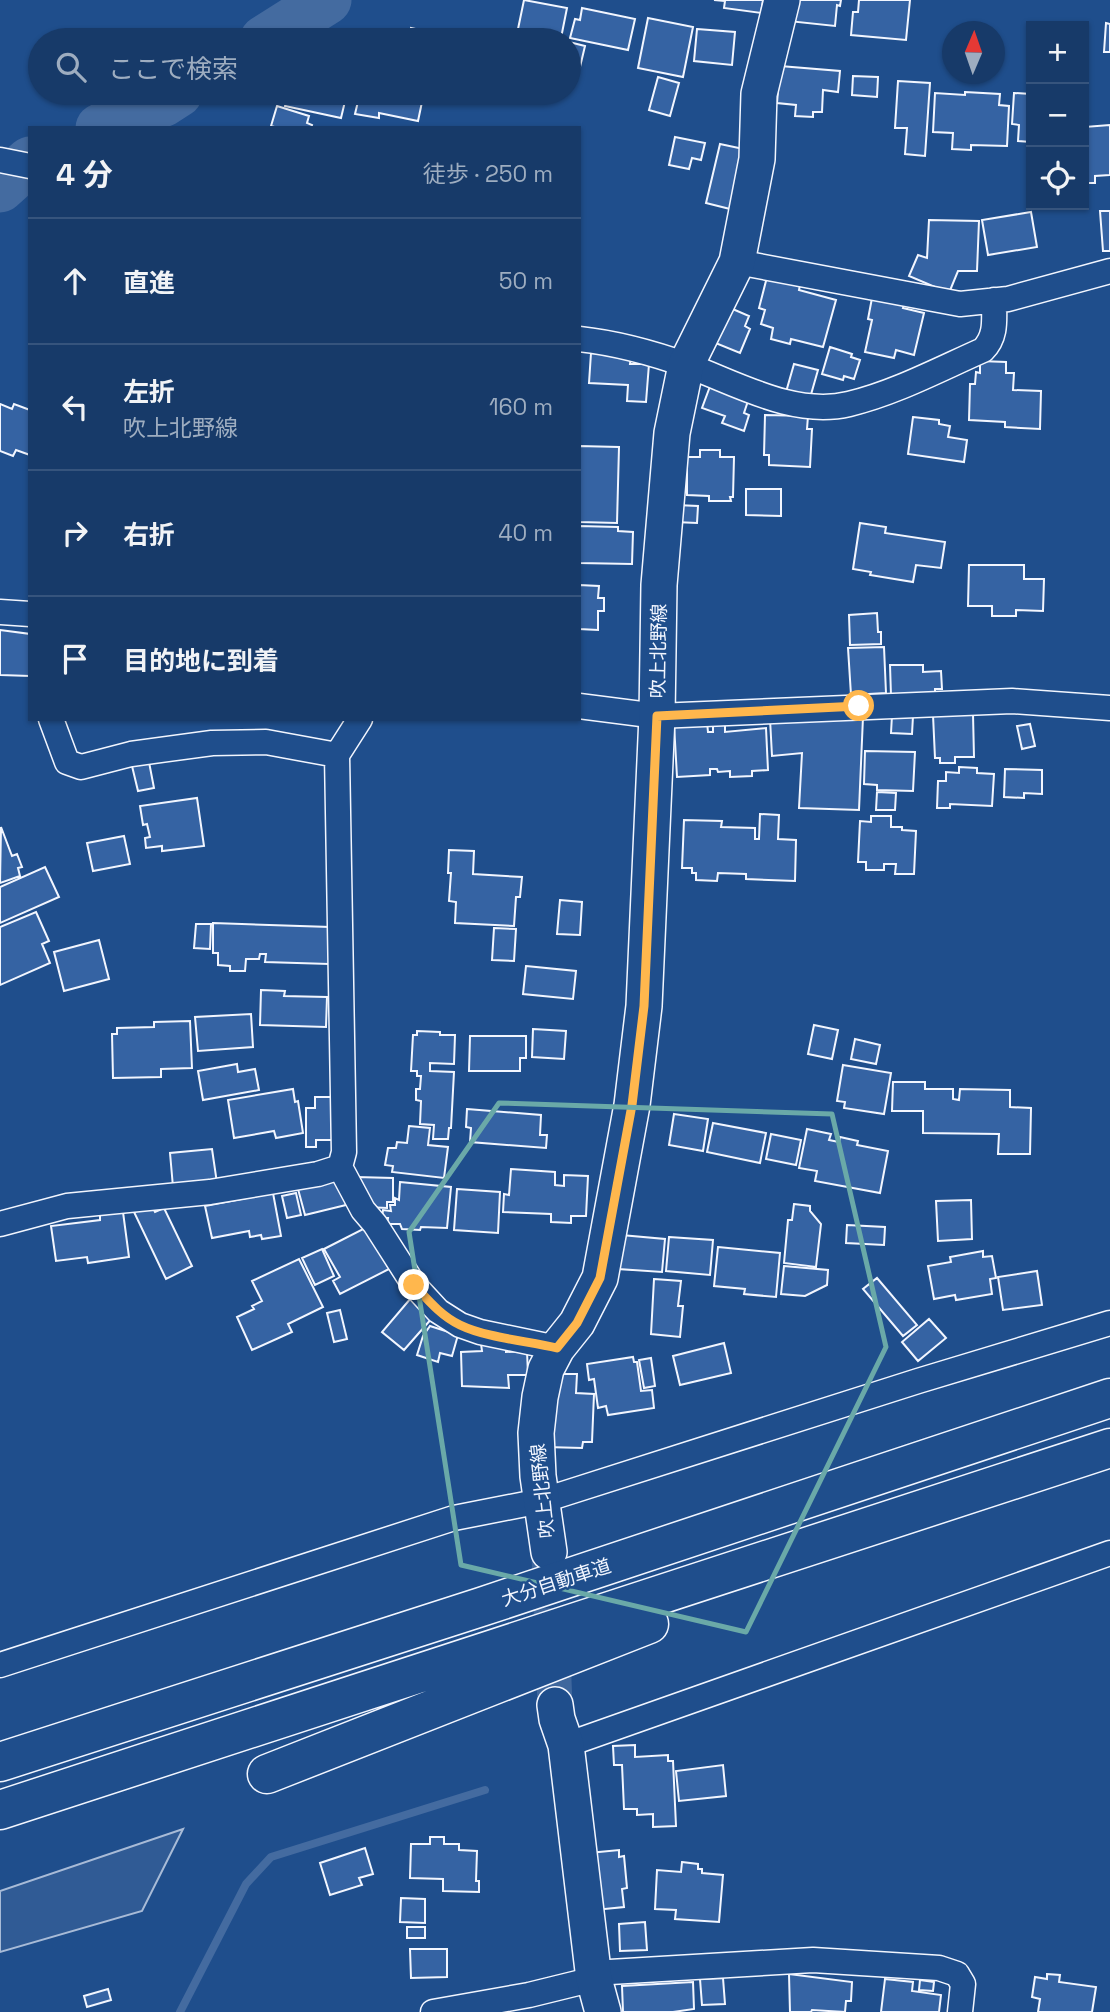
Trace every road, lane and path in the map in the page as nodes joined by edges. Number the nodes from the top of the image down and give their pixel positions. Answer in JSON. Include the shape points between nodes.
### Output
{"nodes":[{"id":1,"x":782,"y":0,"type":"edge"},
{"id":2,"x":0,"y":160,"type":"edge"},
{"id":3,"x":28,"y":166,"type":"edge"},
{"id":4,"x":737,"y":262,"type":"junction"},
{"id":5,"x":1110,"y":271,"type":"edge"},
{"id":6,"x":994,"y":300,"type":"junction"},
{"id":7,"x":581,"y":339,"type":"edge"},
{"id":8,"x":686,"y":365,"type":"junction"},
{"id":9,"x":0,"y":612,"type":"edge"},
{"id":10,"x":28,"y":614,"type":"edge"},
{"id":11,"x":581,"y":706,"type":"edge"},
{"id":12,"x":1110,"y":708,"type":"edge"},
{"id":13,"x":657,"y":716,"type":"junction"},
{"id":14,"x":52,"y":721,"type":"edge"},
{"id":15,"x":359,"y":721,"type":"edge"},
{"id":16,"x":337,"y":755,"type":"junction"},
{"id":17,"x":340,"y":1167,"type":"junction"},
{"id":18,"x":0,"y":1224,"type":"edge"},
{"id":19,"x":1110,"y":1323,"type":"edge"},
{"id":20,"x":557,"y":1348,"type":"junction"},
{"id":21,"x":1110,"y":1398,"type":"edge"},
{"id":22,"x":1110,"y":1448,"type":"edge"},
{"id":23,"x":1011,"y":1479,"type":"junction"},
{"id":24,"x":541,"y":1501,"type":"junction"},
{"id":25,"x":549,"y":1552,"type":"tunnel mouth"},
{"id":26,"x":1110,"y":1553,"type":"edge"},
{"id":27,"x":0,"y":1665,"type":"edge"},
{"id":28,"x":555,"y":1705,"type":"tunnel mouth"},
{"id":29,"x":566,"y":1745,"type":"junction"},
{"id":30,"x":0,"y":1762,"type":"edge"},
{"id":31,"x":268,"y":1774,"type":"dead end"},
{"id":32,"x":0,"y":1810,"type":"edge"},
{"id":33,"x":597,"y":1988,"type":"edge"},
{"id":34,"x":433,"y":2012,"type":"edge"},
{"id":35,"x":960,"y":2012,"type":"edge"}],
"edges":[{"from":1,"to":4,"type":"main road","name":"吹上北野線","via":[[759,94],[757,159]]},
{"from":2,"to":3,"type":"street"},
{"from":4,"to":6,"type":"street","via":[[960,304]]},
{"from":4,"to":8,"type":"main road","name":"吹上北野線"},
{"from":5,"to":6,"type":"street"},
{"from":6,"to":8,"type":"street","via":[[991,342],[984,350],[847,404],[781,400]]},
{"from":7,"to":8,"type":"street","via":[[611,342]]},
{"from":8,"to":13,"type":"main road","name":"吹上北野線","via":[[672,433],[659,585]]},
{"from":9,"to":10,"type":"street"},
{"from":11,"to":13,"type":"street"},
{"from":12,"to":13,"type":"street","via":[[1012,701]]},
{"from":13,"to":20,"type":"main road","name":"吹上北野線","via":[[644,1006],[632,1105],[600,1278],[577,1323]]},
{"from":14,"to":16,"type":"street","via":[[67,762],[81,767],[131,754],[212,743],[266,742]]},
{"from":15,"to":16,"type":"street"},
{"from":16,"to":17,"type":"street","via":[[344,1152]]},
{"from":17,"to":18,"type":"street","via":[[210,1192],[66,1206]]},
{"from":17,"to":20,"type":"street","via":[[414,1285],[438,1311],[470,1329]]},
{"from":19,"to":24,"type":"street"},
{"from":20,"to":24,"type":"main road","name":"吹上北野線","via":[[546,1369],[536,1433]]},
{"from":21,"to":30,"type":"highway","name":"大分自動車道"},
{"from":22,"to":23,"type":"highway"},
{"from":23,"to":31,"type":"highway"},
{"from":23,"to":32,"type":"highway"},
{"from":24,"to":25,"type":"main road","name":"吹上北野線"},
{"from":24,"to":27,"type":"street","via":[[454,1518]]},
{"from":26,"to":29,"type":"street"},
{"from":28,"to":29,"type":"main road"},
{"from":29,"to":33,"type":"main road"},
{"from":33,"to":34,"type":"street"},
{"from":33,"to":35,"type":"street","via":[[813,1961],[939,1968],[957,1974],[963,1984]]}]}
